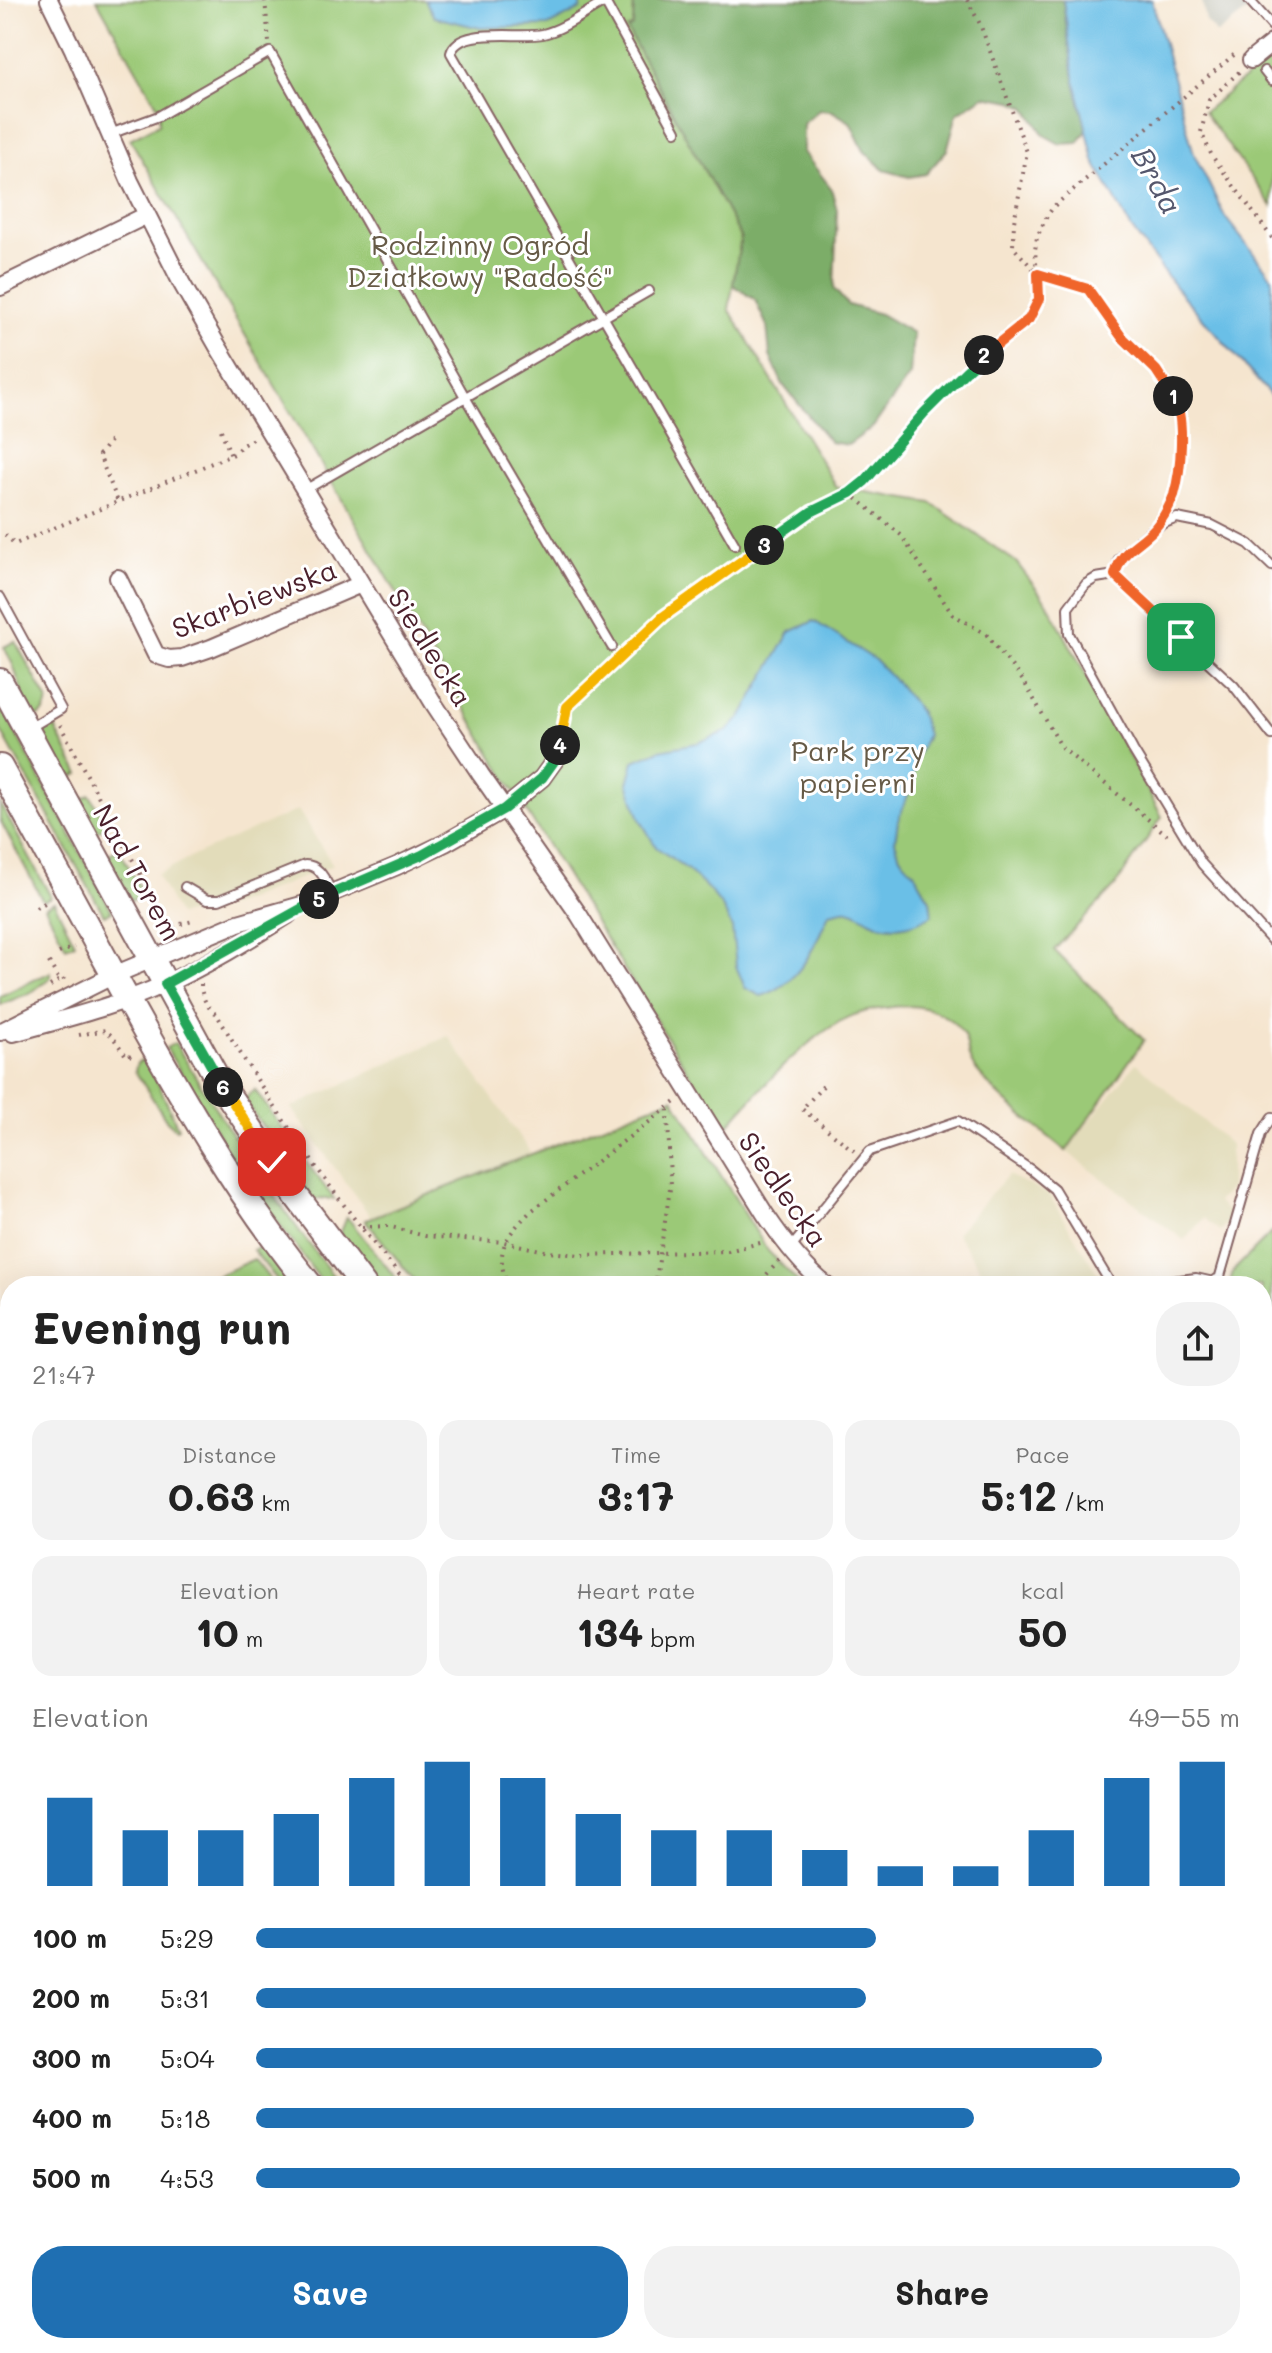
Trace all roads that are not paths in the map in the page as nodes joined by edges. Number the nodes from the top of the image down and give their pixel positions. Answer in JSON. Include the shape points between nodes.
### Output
{"nodes":[{"id":1,"x":49,"y":0,"type":"edge"},
{"id":2,"x":1249,"y":0,"type":"edge"},
{"id":3,"x":604,"y":1,"type":"edge"},
{"id":4,"x":1272,"y":26,"type":"edge"},
{"id":5,"x":1272,"y":43,"type":"edge"},
{"id":6,"x":1258,"y":66,"type":"joint"},
{"id":7,"x":1272,"y":81,"type":"edge"},
{"id":8,"x":676,"y":131,"type":"dead end"},
{"id":9,"x":109,"y":135,"type":"junction"},
{"id":10,"x":147,"y":215,"type":"junction"},
{"id":11,"x":0,"y":287,"type":"edge"},
{"id":12,"x":649,"y":291,"type":"dead end"},
{"id":13,"x":602,"y":317,"type":"junction"},
{"id":14,"x":465,"y":397,"type":"junction"},
{"id":15,"x":305,"y":490,"type":"junction"},
{"id":16,"x":735,"y":545,"type":"dead end"},
{"id":17,"x":1272,"y":566,"type":"edge"},
{"id":18,"x":1115,"y":575,"type":"junction"},
{"id":19,"x":118,"y":578,"type":"dead end"},
{"id":20,"x":361,"y":584,"type":"junction"},
{"id":21,"x":0,"y":597,"type":"edge"},
{"id":22,"x":612,"y":647,"type":"dead end"},
{"id":23,"x":0,"y":681,"type":"edge"},
{"id":24,"x":26,"y":730,"type":"junction"},
{"id":25,"x":562,"y":734,"type":"road end"},
{"id":26,"x":1272,"y":735,"type":"edge"},
{"id":27,"x":0,"y":767,"type":"edge"},
{"id":28,"x":504,"y":809,"type":"junction"},
{"id":29,"x":185,"y":887,"type":"dead end"},
{"id":30,"x":333,"y":893,"type":"junction"},
{"id":31,"x":305,"y":904,"type":"junction"},
{"id":32,"x":1272,"y":941,"type":"edge"},
{"id":33,"x":151,"y":959,"type":"junction"},
{"id":34,"x":114,"y":975,"type":"junction"},
{"id":35,"x":165,"y":984,"type":"junction"},
{"id":36,"x":127,"y":1000,"type":"junction"},
{"id":37,"x":0,"y":1034,"type":"edge"},
{"id":38,"x":1272,"y":1117,"type":"edge"},
{"id":39,"x":784,"y":1243,"type":"junction"},
{"id":40,"x":303,"y":1276,"type":"edge"},
{"id":41,"x":356,"y":1276,"type":"edge"},
{"id":42,"x":814,"y":1276,"type":"edge"},
{"id":43,"x":1106,"y":1276,"type":"edge"},
{"id":44,"x":1220,"y":1276,"type":"edge"}],
"edges":[{"from":1,"to":9,"type":"street","name":"Siedlecka"},
{"from":2,"to":4,"type":"lane"},
{"from":3,"to":8,"type":"lane"},
{"from":3,"to":13,"type":"lane","via":[[551,32],[471,37],[451,49]]},
{"from":5,"to":6,"type":"street"},
{"from":6,"to":7,"type":"lane"},
{"from":9,"to":10,"type":"street","name":"Siedlecka"},
{"from":9,"to":14,"type":"lane","via":[[159,116],[270,52]]},
{"from":10,"to":11,"type":"street"},
{"from":10,"to":15,"type":"street","name":"Siedlecka","via":[[182,284]]},
{"from":12,"to":13,"type":"lane"},
{"from":13,"to":14,"type":"lane"},
{"from":13,"to":16,"type":"lane"},
{"from":14,"to":15,"type":"lane"},
{"from":14,"to":22,"type":"lane"},
{"from":15,"to":20,"type":"street","name":"Siedlecka"},
{"from":17,"to":18,"type":"lane","via":[[1249,544],[1212,525],[1177,518],[1155,527],[1119,559]]},
{"from":18,"to":26,"type":"lane","via":[[1234,686]]},
{"from":18,"to":32,"type":"lane","via":[[1086,584],[1068,608],[1069,634],[1202,864]]},
{"from":19,"to":20,"type":"street","name":"Skarbiewska","via":[[156,655],[169,659],[211,648]]},
{"from":20,"to":28,"type":"street","name":"Siedlecka"},
{"from":21,"to":24,"type":"lane","via":[[61,709]]},
{"from":23,"to":24,"type":"main road","name":"Nad Torem"},
{"from":24,"to":33,"type":"main road","name":"Nad Torem"},
{"from":25,"to":28,"type":"street","via":[[557,757],[542,778]]},
{"from":27,"to":34,"type":"main road"},
{"from":28,"to":30,"type":"street","via":[[422,855]]},
{"from":28,"to":39,"type":"street","name":"Siedlecka","via":[[579,915]]},
{"from":29,"to":30,"type":"lane","via":[[207,900],[219,900],[313,865]]},
{"from":30,"to":31,"type":"street"},
{"from":31,"to":33,"type":"street","via":[[238,923]]},
{"from":31,"to":35,"type":"street"},
{"from":33,"to":34,"type":"street"},
{"from":33,"to":35,"type":"main road","name":"Nad Torem"},
{"from":34,"to":36,"type":"main road"},
{"from":34,"to":37,"type":"street"},
{"from":35,"to":36,"type":"street"},
{"from":35,"to":41,"type":"main road","name":"Nad Torem","via":[[257,1140]]},
{"from":36,"to":37,"type":"street"},
{"from":36,"to":40,"type":"main road","via":[[223,1166]]},
{"from":38,"to":44,"type":"lane","via":[[1261,1134]]},
{"from":39,"to":42,"type":"street","name":"Siedlecka"},
{"from":39,"to":43,"type":"lane","via":[[870,1151],[958,1121],[1054,1189]]}]}
